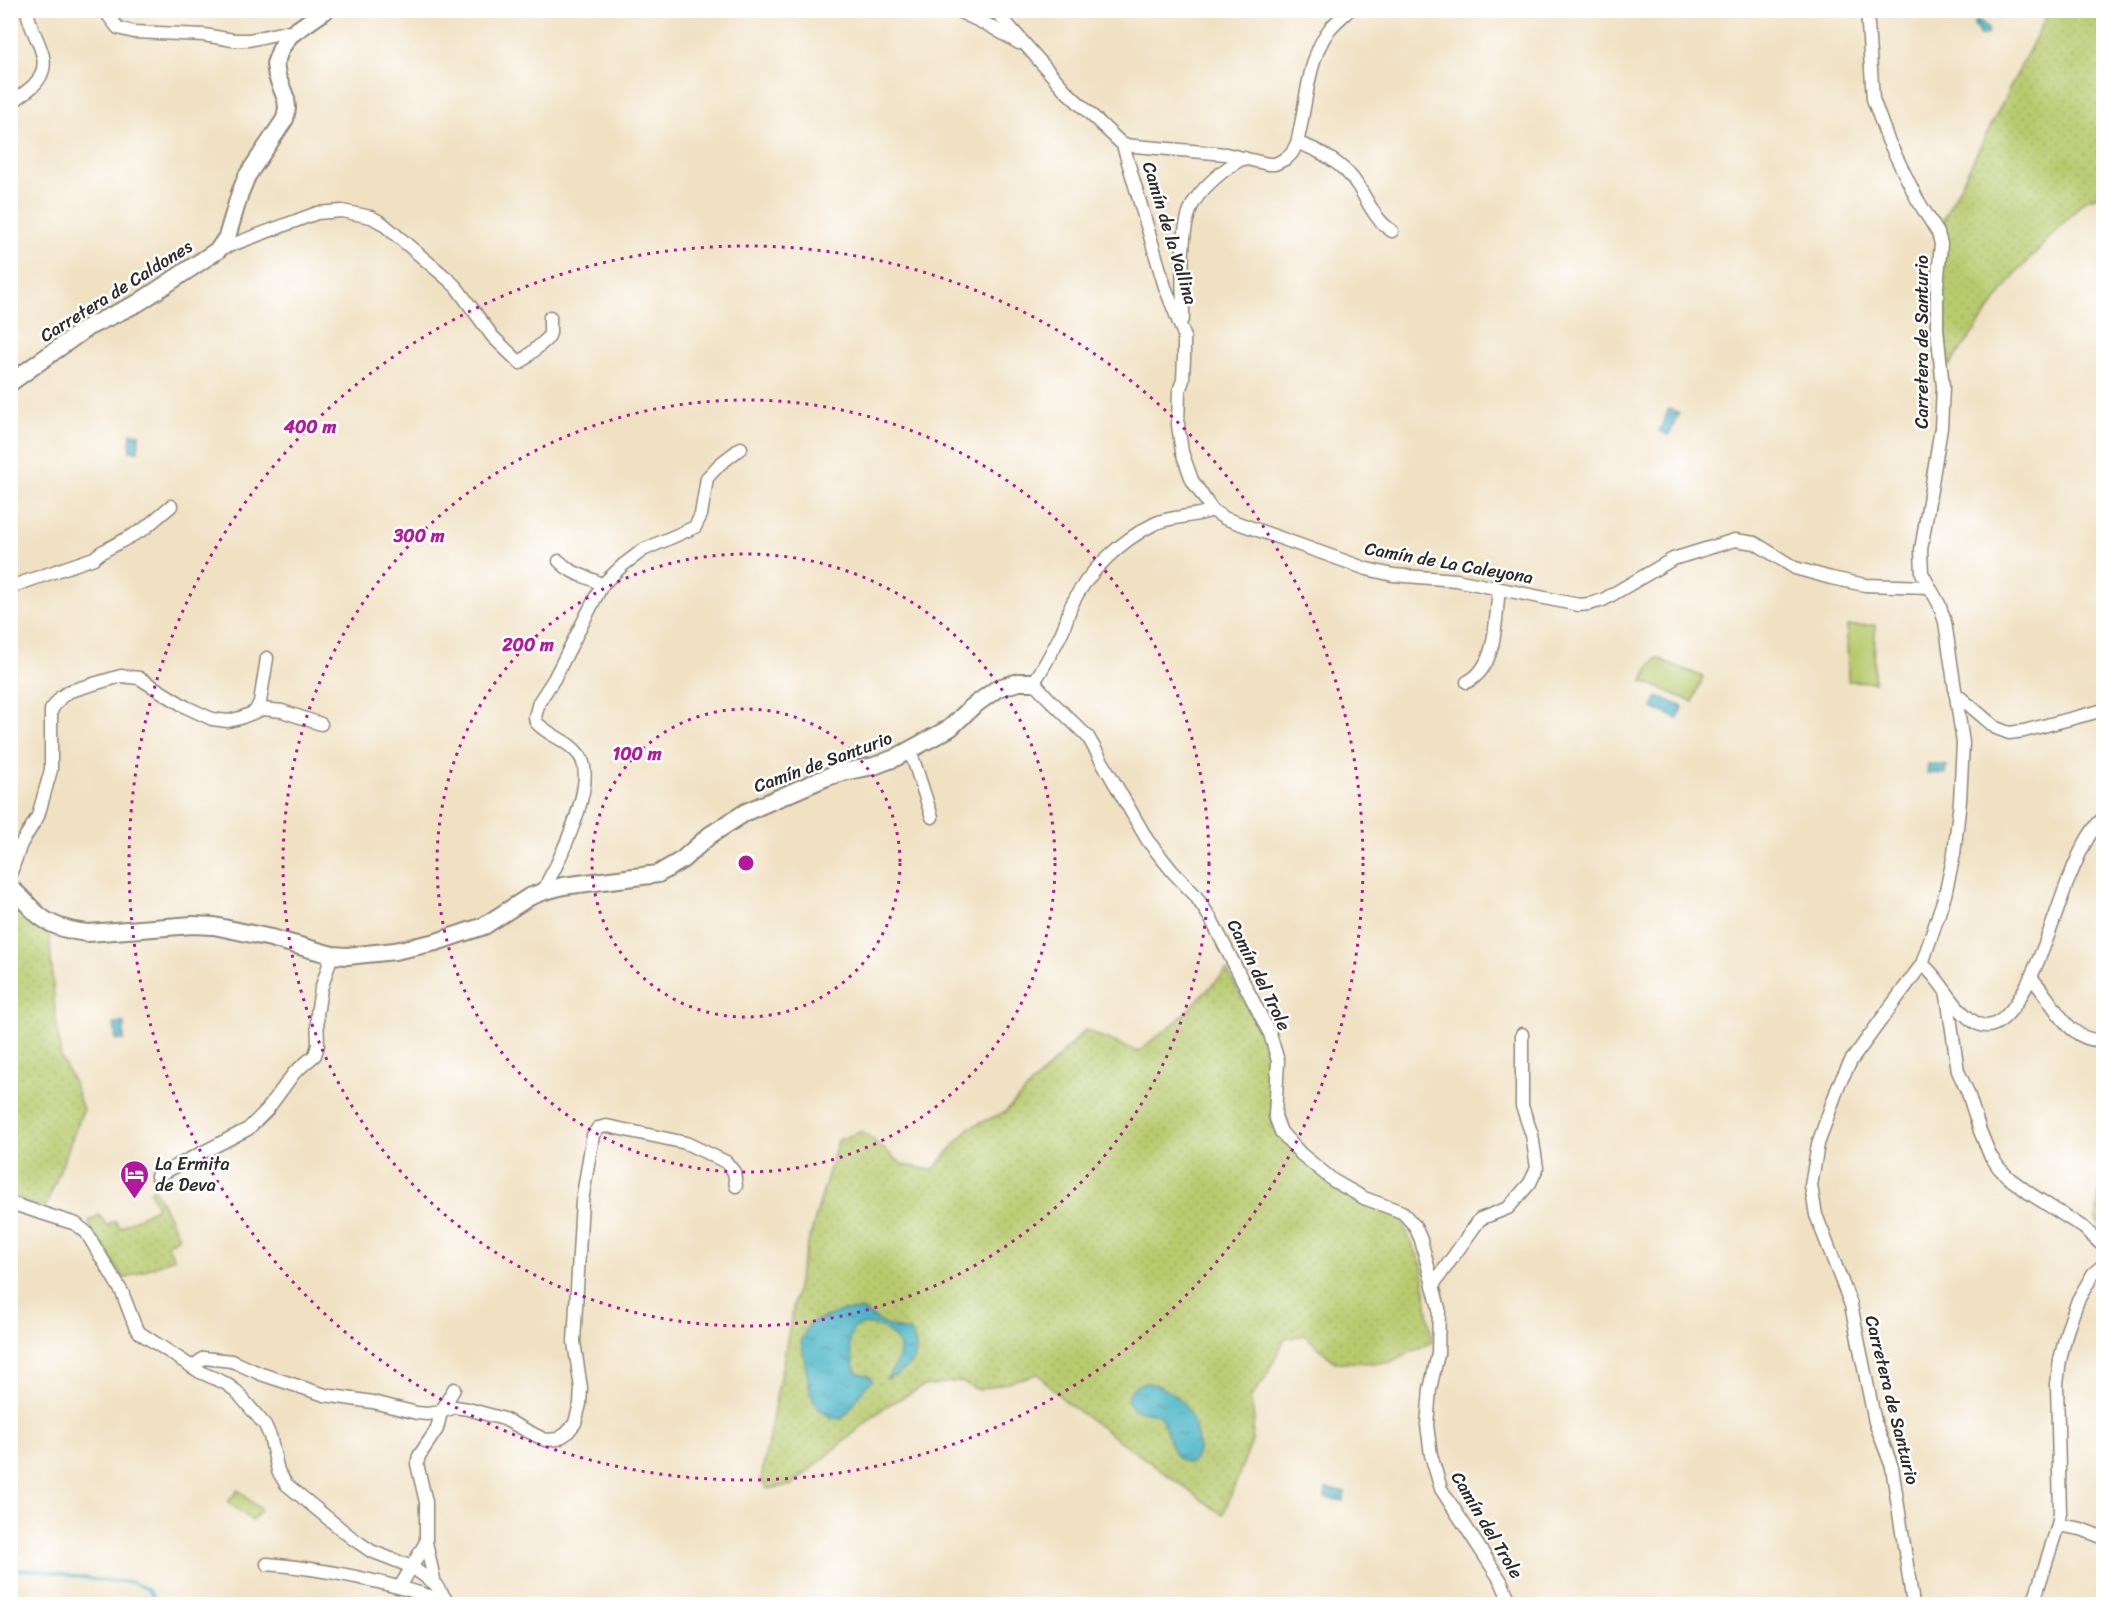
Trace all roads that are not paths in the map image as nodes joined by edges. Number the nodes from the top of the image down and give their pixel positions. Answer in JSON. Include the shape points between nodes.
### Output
{"nodes":[{"id":1,"x":27,"y":10,"type":"edge"},
{"id":2,"x":104,"y":10,"type":"edge"},
{"id":3,"x":326,"y":10,"type":"edge"},
{"id":4,"x":957,"y":10,"type":"edge"},
{"id":5,"x":995,"y":10,"type":"edge"},
{"id":6,"x":1349,"y":10,"type":"edge"},
{"id":7,"x":1867,"y":10,"type":"edge"},
{"id":8,"x":290,"y":35,"type":"junction"},
{"id":9,"x":1028,"y":47,"type":"junction"},
{"id":10,"x":10,"y":104,"type":"edge"},
{"id":11,"x":1297,"y":143,"type":"junction"},
{"id":12,"x":1123,"y":145,"type":"junction"},
{"id":13,"x":1244,"y":158,"type":"junction"},
{"id":14,"x":1392,"y":231,"type":"dead end"},
{"id":15,"x":218,"y":250,"type":"junction"},
{"id":16,"x":550,"y":317,"type":"dead end"},
{"id":17,"x":1179,"y":323,"type":"junction"},
{"id":18,"x":10,"y":383,"type":"edge"},
{"id":19,"x":741,"y":448,"type":"dead end"},
{"id":20,"x":171,"y":506,"type":"dead end"},
{"id":21,"x":1212,"y":510,"type":"junction"},
{"id":22,"x":559,"y":561,"type":"dead end"},
{"id":23,"x":602,"y":585,"type":"junction"},
{"id":24,"x":10,"y":586,"type":"edge"},
{"id":25,"x":1929,"y":588,"type":"junction"},
{"id":26,"x":1499,"y":589,"type":"junction"},
{"id":27,"x":267,"y":658,"type":"dead end"},
{"id":28,"x":1034,"y":682,"type":"junction"},
{"id":29,"x":1467,"y":682,"type":"dead end"},
{"id":30,"x":1955,"y":693,"type":"junction"},
{"id":31,"x":256,"y":710,"type":"junction"},
{"id":32,"x":2103,"y":710,"type":"edge"},
{"id":33,"x":321,"y":724,"type":"dead end"},
{"id":34,"x":909,"y":751,"type":"junction"},
{"id":35,"x":932,"y":817,"type":"dead end"},
{"id":36,"x":2103,"y":817,"type":"edge"},
{"id":37,"x":10,"y":875,"type":"edge"},
{"id":38,"x":10,"y":888,"type":"edge"},
{"id":39,"x":545,"y":891,"type":"junction"},
{"id":40,"x":332,"y":955,"type":"junction"},
{"id":41,"x":1922,"y":964,"type":"junction"},
{"id":42,"x":2032,"y":979,"type":"junction"},
{"id":43,"x":1946,"y":995,"type":"junction"},
{"id":44,"x":1522,"y":1034,"type":"dead end"},
{"id":45,"x":2103,"y":1040,"type":"edge"},
{"id":46,"x":157,"y":1176,"type":"dead end"},
{"id":47,"x":736,"y":1186,"type":"dead end"},
{"id":48,"x":10,"y":1203,"type":"edge"},
{"id":49,"x":2103,"y":1247,"type":"edge"},
{"id":50,"x":2103,"y":1264,"type":"edge"},
{"id":51,"x":1433,"y":1285,"type":"junction"},
{"id":52,"x":192,"y":1367,"type":"junction"},
{"id":53,"x":454,"y":1389,"type":"dead end"},
{"id":54,"x":441,"y":1412,"type":"junction"},
{"id":55,"x":2058,"y":1525,"type":"junction"},
{"id":56,"x":2103,"y":1538,"type":"edge"},
{"id":57,"x":426,"y":1542,"type":"junction"},
{"id":58,"x":267,"y":1564,"type":"dead end"},
{"id":59,"x":412,"y":1568,"type":"junction"},
{"id":60,"x":435,"y":1584,"type":"junction"},
{"id":61,"x":400,"y":1587,"type":"junction"},
{"id":62,"x":447,"y":1603,"type":"edge"},
{"id":63,"x":1511,"y":1605,"type":"edge"},
{"id":64,"x":1913,"y":1605,"type":"edge"},
{"id":65,"x":2033,"y":1605,"type":"edge"}],
"edges":[{"from":1,"to":10,"type":"street","via":[[45,61],[34,85]]},
{"from":2,"to":8,"type":"street","via":[[118,28],[134,32],[233,40]]},
{"from":3,"to":8,"type":"street","name":"Carretera de Caldones"},
{"from":4,"to":9,"type":"street"},
{"from":5,"to":9,"type":"street","name":"Camín de la Vallina"},
{"from":6,"to":11,"type":"street","via":[[1328,30],[1320,46]]},
{"from":7,"to":25,"type":"street","name":"Carretera de Santurio","via":[[1873,99],[1888,140],[1941,244],[1937,308],[1943,387],[1941,428],[1921,550],[1922,573]]},
{"from":8,"to":15,"type":"street","name":"Carretera de Caldones","via":[[275,64],[286,99],[285,119],[247,176],[227,237]]},
{"from":9,"to":12,"type":"street","name":"Camín de la Vallina","via":[[1084,110]]},
{"from":11,"to":13,"type":"street","via":[[1292,153],[1275,164]]},
{"from":11,"to":14,"type":"street","via":[[1345,170],[1377,218]]},
{"from":12,"to":13,"type":"street"},
{"from":12,"to":17,"type":"street","name":"Camín de la Vallina"},
{"from":13,"to":17,"type":"street","via":[[1204,189],[1191,208],[1184,252],[1183,318]]},
{"from":15,"to":16,"type":"street","via":[[317,213],[342,211],[382,223],[457,288],[493,337],[520,363],[548,338]]},
{"from":15,"to":18,"type":"street","name":"Carretera de Caldones","via":[[138,303],[88,327]]},
{"from":17,"to":21,"type":"street","name":"Camín de la Vallina","via":[[1184,335],[1178,406],[1182,452],[1192,480]]},
{"from":19,"to":23,"type":"street","via":[[707,478],[701,516],[695,527],[643,550]]},
{"from":20,"to":24,"type":"street","via":[[144,529],[94,558]]},
{"from":21,"to":26,"type":"street","name":"Camín de La Caleyona","via":[[1224,518],[1367,569]]},
{"from":21,"to":28,"type":"street","via":[[1153,524],[1116,549],[1073,603],[1062,633]]},
{"from":22,"to":23,"type":"street","via":[[569,571]]},
{"from":23,"to":39,"type":"street","via":[[536,709],[540,726],[574,750],[585,767],[583,792]]},
{"from":25,"to":26,"type":"street","name":"Camín de La Caleyona","via":[[1865,585],[1831,578],[1795,568],[1755,543],[1735,540],[1673,559],[1603,600],[1589,604],[1563,603]]},
{"from":25,"to":30,"type":"street","name":"Carretera de Santurio","via":[[1946,622]]},
{"from":26,"to":29,"type":"street","via":[[1489,656],[1478,674]]},
{"from":27,"to":31,"type":"street"},
{"from":28,"to":34,"type":"street","name":"Camín de Santurio","via":[[998,688],[950,728]]},
{"from":28,"to":51,"type":"street","name":"Camín del Trole","via":[[1088,737],[1148,841],[1211,919],[1270,1034],[1278,1061],[1275,1116],[1281,1132],[1334,1182],[1402,1212],[1421,1240]]},
{"from":30,"to":32,"type":"street","via":[[1996,728],[2009,733]]},
{"from":30,"to":41,"type":"street","name":"Carretera de Santurio","via":[[1963,743],[1962,789],[1945,895]]},
{"from":31,"to":33,"type":"street","via":[[282,711]]},
{"from":31,"to":37,"type":"street","via":[[228,721],[212,719],[139,678],[126,676],[80,687],[61,697],[51,710],[51,770],[33,827],[21,844]]},
{"from":34,"to":35,"type":"street"},
{"from":34,"to":39,"type":"street","name":"Camín de Santurio","via":[[874,766],[827,777],[746,812],[658,874]]},
{"from":36,"to":42,"type":"street","via":[[2067,882]]},
{"from":38,"to":40,"type":"street","name":"Camín de Santurio","via":[[54,926],[74,932],[214,926]]},
{"from":39,"to":40,"type":"street","name":"Camín de Santurio","via":[[484,926],[436,942],[395,951]]},
{"from":40,"to":46,"type":"street","via":[[318,1006],[315,1055],[294,1073],[248,1129]]},
{"from":41,"to":43,"type":"street"},
{"from":41,"to":64,"type":"street","name":"Carretera de Santurio","via":[[1851,1061],[1839,1084],[1818,1144],[1811,1186],[1816,1215],[1851,1305],[1875,1422],[1892,1467]]},
{"from":42,"to":43,"type":"street","via":[[2010,1011],[1987,1025],[1975,1022]]},
{"from":42,"to":45,"type":"street","via":[[2068,1026],[2090,1039]]},
{"from":43,"to":49,"type":"street","via":[[1958,1071],[1990,1155],[2009,1178],[2084,1228]]},
{"from":44,"to":51,"type":"street","via":[[1522,1106],[1537,1168],[1530,1184],[1508,1208],[1480,1219]]},
{"from":47,"to":54,"type":"street","via":[[734,1172],[726,1162],[686,1143],[607,1126],[598,1128],[593,1135],[582,1201],[578,1252],[574,1342],[581,1388],[575,1423],[558,1439],[545,1440],[492,1415],[455,1407]]},
{"from":48,"to":52,"type":"street","via":[[76,1224],[86,1232],[122,1292],[140,1333]]},
{"from":50,"to":55,"type":"street","via":[[2079,1300],[2060,1360]]},
{"from":51,"to":63,"type":"street","name":"Camín del Trole","via":[[1439,1308],[1439,1336],[1427,1425],[1431,1455],[1441,1489],[1501,1581]]},
{"from":52,"to":54,"type":"street","via":[[204,1358],[232,1361],[325,1395],[417,1413]]},
{"from":52,"to":59,"type":"street","via":[[236,1391],[256,1412],[270,1436],[278,1471],[286,1484],[371,1551]]},
{"from":53,"to":54,"type":"street"},
{"from":54,"to":57,"type":"street","via":[[437,1429],[417,1464],[426,1502]]},
{"from":55,"to":56,"type":"street"},
{"from":55,"to":65,"type":"street"},
{"from":57,"to":59,"type":"street"},
{"from":57,"to":60,"type":"street"},
{"from":58,"to":61,"type":"street","via":[[357,1576]]},
{"from":59,"to":60,"type":"street"},
{"from":59,"to":61,"type":"street"},
{"from":60,"to":62,"type":"street"},
{"from":61,"to":62,"type":"street"}]}
